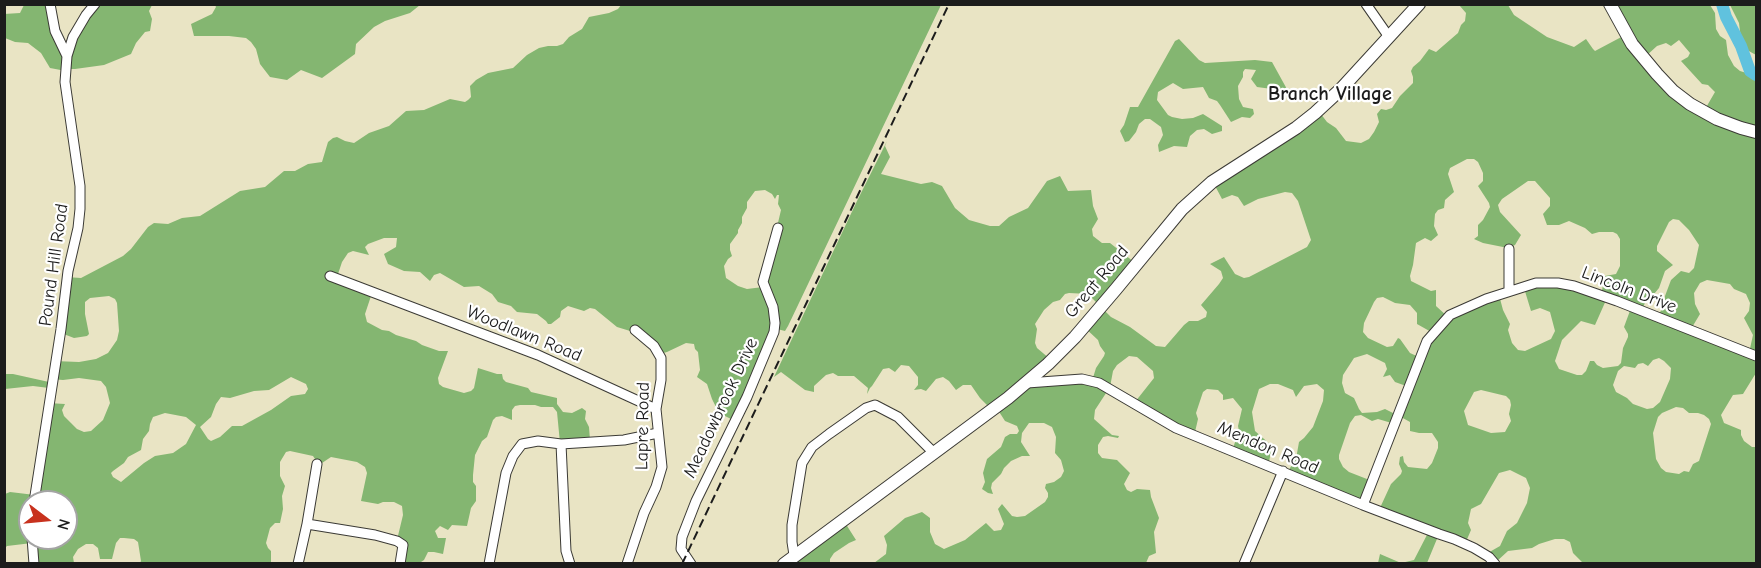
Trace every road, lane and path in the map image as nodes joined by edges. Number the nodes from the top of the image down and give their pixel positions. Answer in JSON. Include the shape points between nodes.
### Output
{"nodes":[{"id":1,"x":50,"y":4,"type":"edge"},
{"id":2,"x":95,"y":4,"type":"edge"},
{"id":3,"x":1365,"y":4,"type":"edge"},
{"id":4,"x":1419,"y":4,"type":"edge"},
{"id":5,"x":1610,"y":4,"type":"edge"},
{"id":6,"x":1389,"y":37,"type":"junction"},
{"id":7,"x":67,"y":56,"type":"junction"},
{"id":8,"x":1756,"y":132,"type":"edge"},
{"id":9,"x":778,"y":228,"type":"dead end"},
{"id":10,"x":1509,"y":249,"type":"dead end"},
{"id":11,"x":330,"y":276,"type":"dead end"},
{"id":12,"x":1509,"y":291,"type":"junction"},
{"id":13,"x":635,"y":330,"type":"dead end"},
{"id":14,"x":1756,"y":356,"type":"edge"},
{"id":15,"x":1027,"y":383,"type":"junction"},
{"id":16,"x":656,"y":409,"type":"junction"},
{"id":17,"x":658,"y":433,"type":"junction"},
{"id":18,"x":561,"y":444,"type":"junction"},
{"id":19,"x":934,"y":453,"type":"junction"},
{"id":20,"x":317,"y":464,"type":"dead end"},
{"id":21,"x":1283,"y":471,"type":"junction"},
{"id":22,"x":36,"y":490,"type":"edge"},
{"id":23,"x":1363,"y":505,"type":"junction"},
{"id":24,"x":307,"y":524,"type":"junction"},
{"id":25,"x":795,"y":555,"type":"junction"},
{"id":26,"x":298,"y":564,"type":"edge"},
{"id":27,"x":400,"y":564,"type":"edge"},
{"id":28,"x":489,"y":564,"type":"edge"},
{"id":29,"x":570,"y":564,"type":"edge"},
{"id":30,"x":627,"y":564,"type":"edge"},
{"id":31,"x":691,"y":564,"type":"edge"},
{"id":32,"x":784,"y":564,"type":"edge"},
{"id":33,"x":1244,"y":564,"type":"edge"},
{"id":34,"x":1495,"y":564,"type":"edge"}],
"edges":[{"from":1,"to":7,"type":"street","via":[[55,32]]},
{"from":2,"to":7,"type":"street","name":"Pound Hill Road"},
{"from":3,"to":6,"type":"street"},
{"from":4,"to":6,"type":"main road","name":"Great Road"},
{"from":5,"to":8,"type":"main road","via":[[1632,44],[1673,91],[1717,119]]},
{"from":6,"to":15,"type":"main road","name":"Great Road","via":[[1315,113],[1212,182],[1190,202],[1075,337]]},
{"from":7,"to":22,"type":"street","name":"Pound Hill Road","via":[[65,82],[80,209]]},
{"from":9,"to":31,"type":"street","name":"Meadowbrook Drive","via":[[763,282],[773,307],[774,332],[682,537],[681,549]]},
{"from":10,"to":12,"type":"street"},
{"from":11,"to":16,"type":"street","name":"Woodlawn Road","via":[[538,355]]},
{"from":12,"to":14,"type":"street","name":"Lincoln Drive","via":[[1536,283],[1574,286]]},
{"from":12,"to":23,"type":"street","name":"Lincoln Drive","via":[[1450,315],[1427,341]]},
{"from":13,"to":16,"type":"street","name":"Lapre Road","via":[[654,346],[661,358]]},
{"from":15,"to":19,"type":"main road","name":"Great Road"},
{"from":15,"to":21,"type":"street","name":"Mendon Road","via":[[1082,379],[1099,384],[1176,428]]},
{"from":16,"to":17,"type":"street","name":"Lapre Road"},
{"from":17,"to":18,"type":"street","via":[[624,440]]},
{"from":17,"to":30,"type":"street","name":"Lapre Road","via":[[662,467]]},
{"from":18,"to":28,"type":"street","via":[[522,444],[513,456],[506,473]]},
{"from":18,"to":29,"type":"street","via":[[566,551]]},
{"from":19,"to":25,"type":"main road","name":"Great Road"},
{"from":19,"to":25,"type":"street","via":[[898,417],[875,405],[812,447],[802,463],[792,525]]},
{"from":20,"to":24,"type":"street"},
{"from":21,"to":23,"type":"street","name":"Mendon Road"},
{"from":21,"to":33,"type":"street"},
{"from":23,"to":34,"type":"street","name":"Mendon Road","via":[[1454,539]]},
{"from":24,"to":26,"type":"street"},
{"from":24,"to":27,"type":"street","via":[[375,535],[403,545]]},
{"from":25,"to":32,"type":"main road","name":"Great Road"}]}
